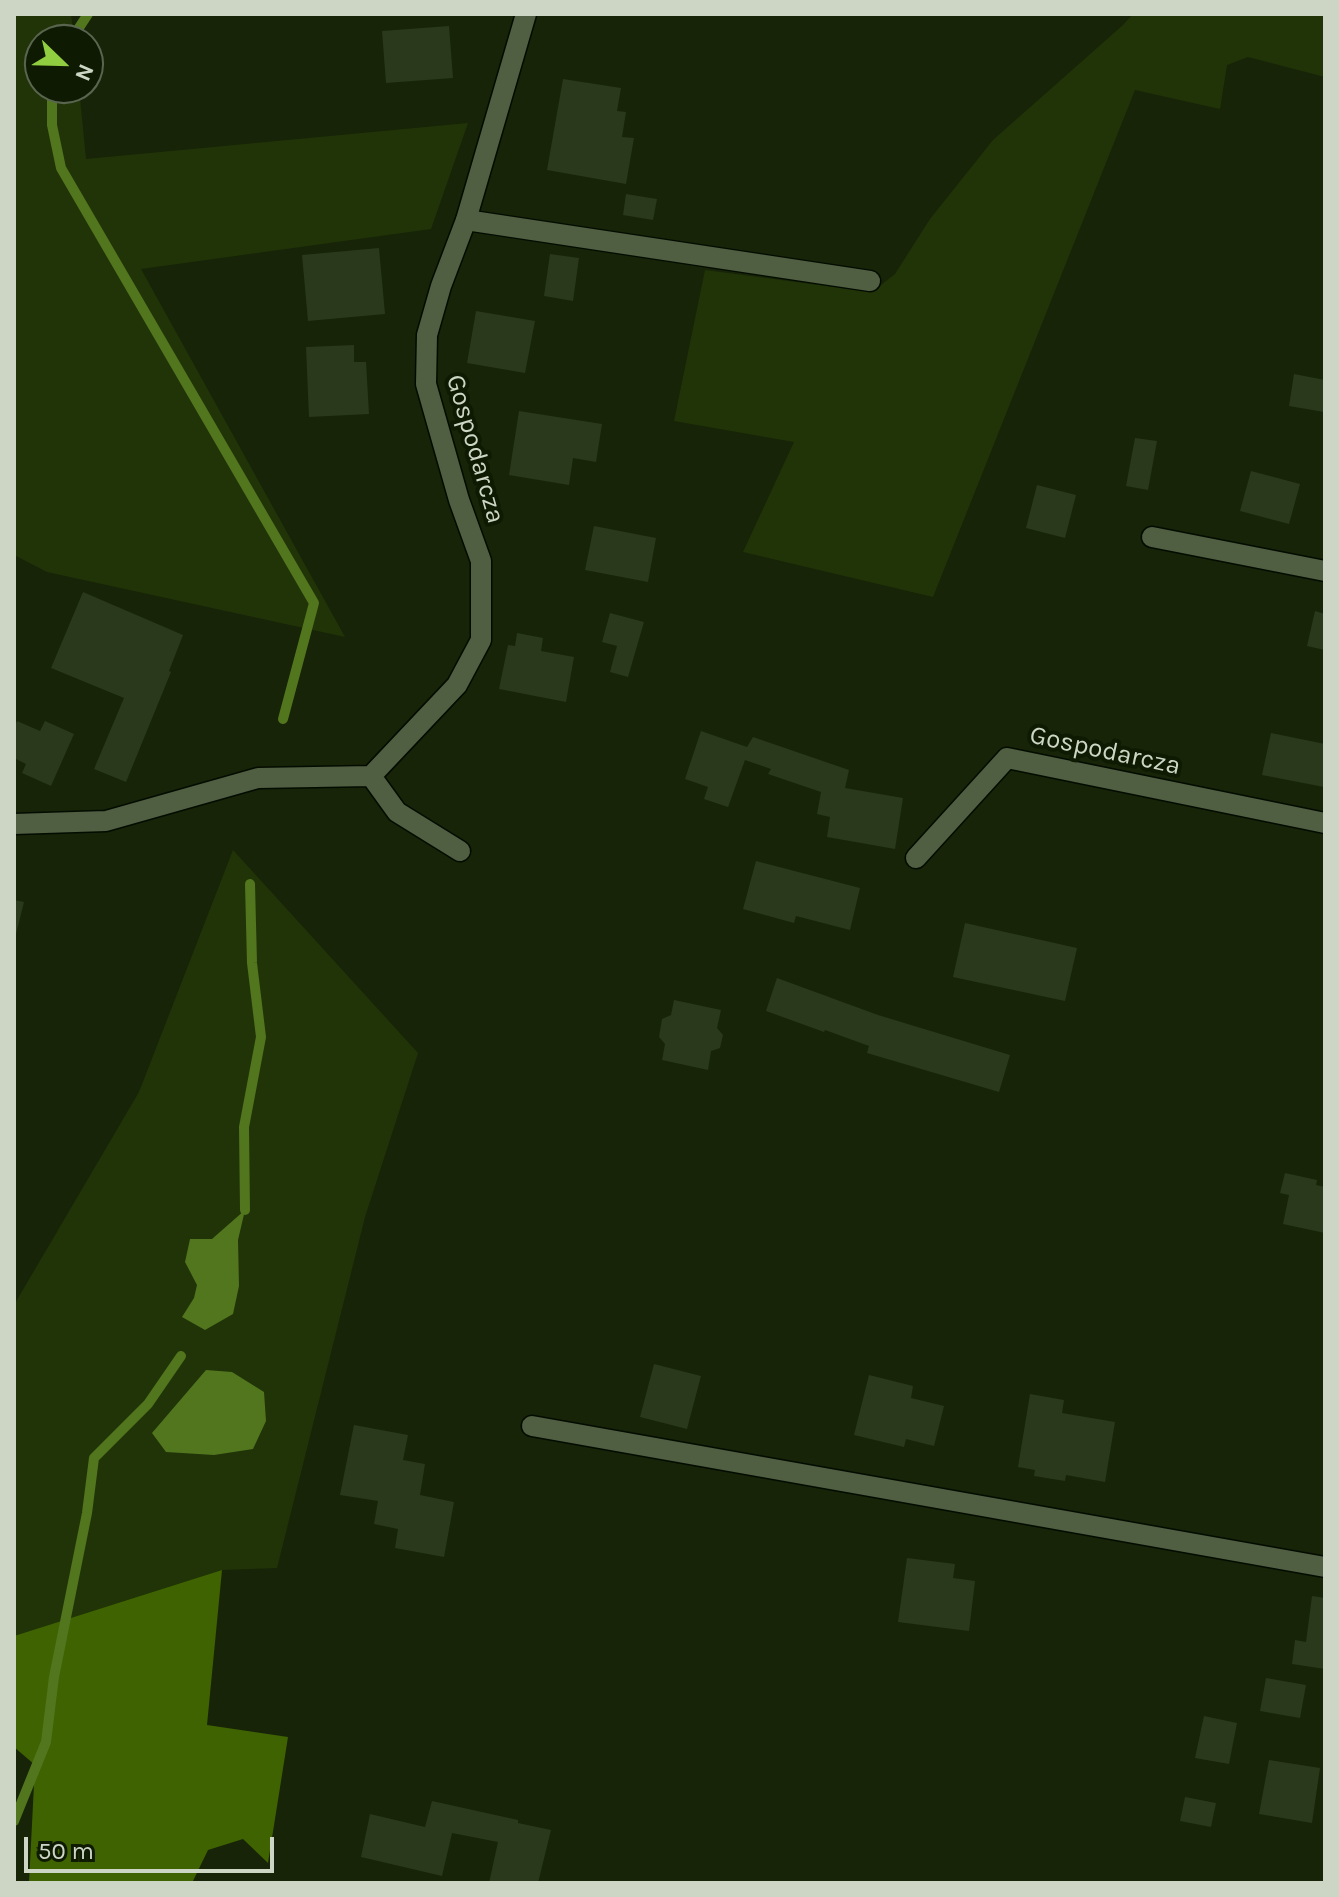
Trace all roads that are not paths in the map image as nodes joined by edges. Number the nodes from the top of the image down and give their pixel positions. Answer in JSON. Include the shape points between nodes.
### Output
{"nodes":[{"id":1,"x":526,"y":14,"type":"edge"},
{"id":2,"x":466,"y":220,"type":"junction"},
{"id":3,"x":870,"y":281,"type":"dead end"},
{"id":4,"x":1152,"y":537,"type":"dead end"},
{"id":5,"x":1325,"y":571,"type":"edge"},
{"id":6,"x":371,"y":776,"type":"junction"},
{"id":7,"x":1325,"y":823,"type":"edge"},
{"id":8,"x":14,"y":824,"type":"edge"},
{"id":9,"x":460,"y":851,"type":"dead end"},
{"id":10,"x":916,"y":858,"type":"dead end"},
{"id":11,"x":532,"y":1426,"type":"dead end"},
{"id":12,"x":1325,"y":1567,"type":"edge"}],
"edges":[{"from":1,"to":2,"type":"street","name":"Gospodarcza"},
{"from":2,"to":3,"type":"street"},
{"from":2,"to":6,"type":"street","name":"Gospodarcza","via":[[427,335],[426,384],[481,561],[481,640],[457,685]]},
{"from":4,"to":5,"type":"street"},
{"from":6,"to":8,"type":"street","via":[[258,778],[106,821]]},
{"from":6,"to":9,"type":"street","via":[[397,812]]},
{"from":7,"to":10,"type":"street","name":"Gospodarcza","via":[[1007,758]]},
{"from":11,"to":12,"type":"street"}]}
